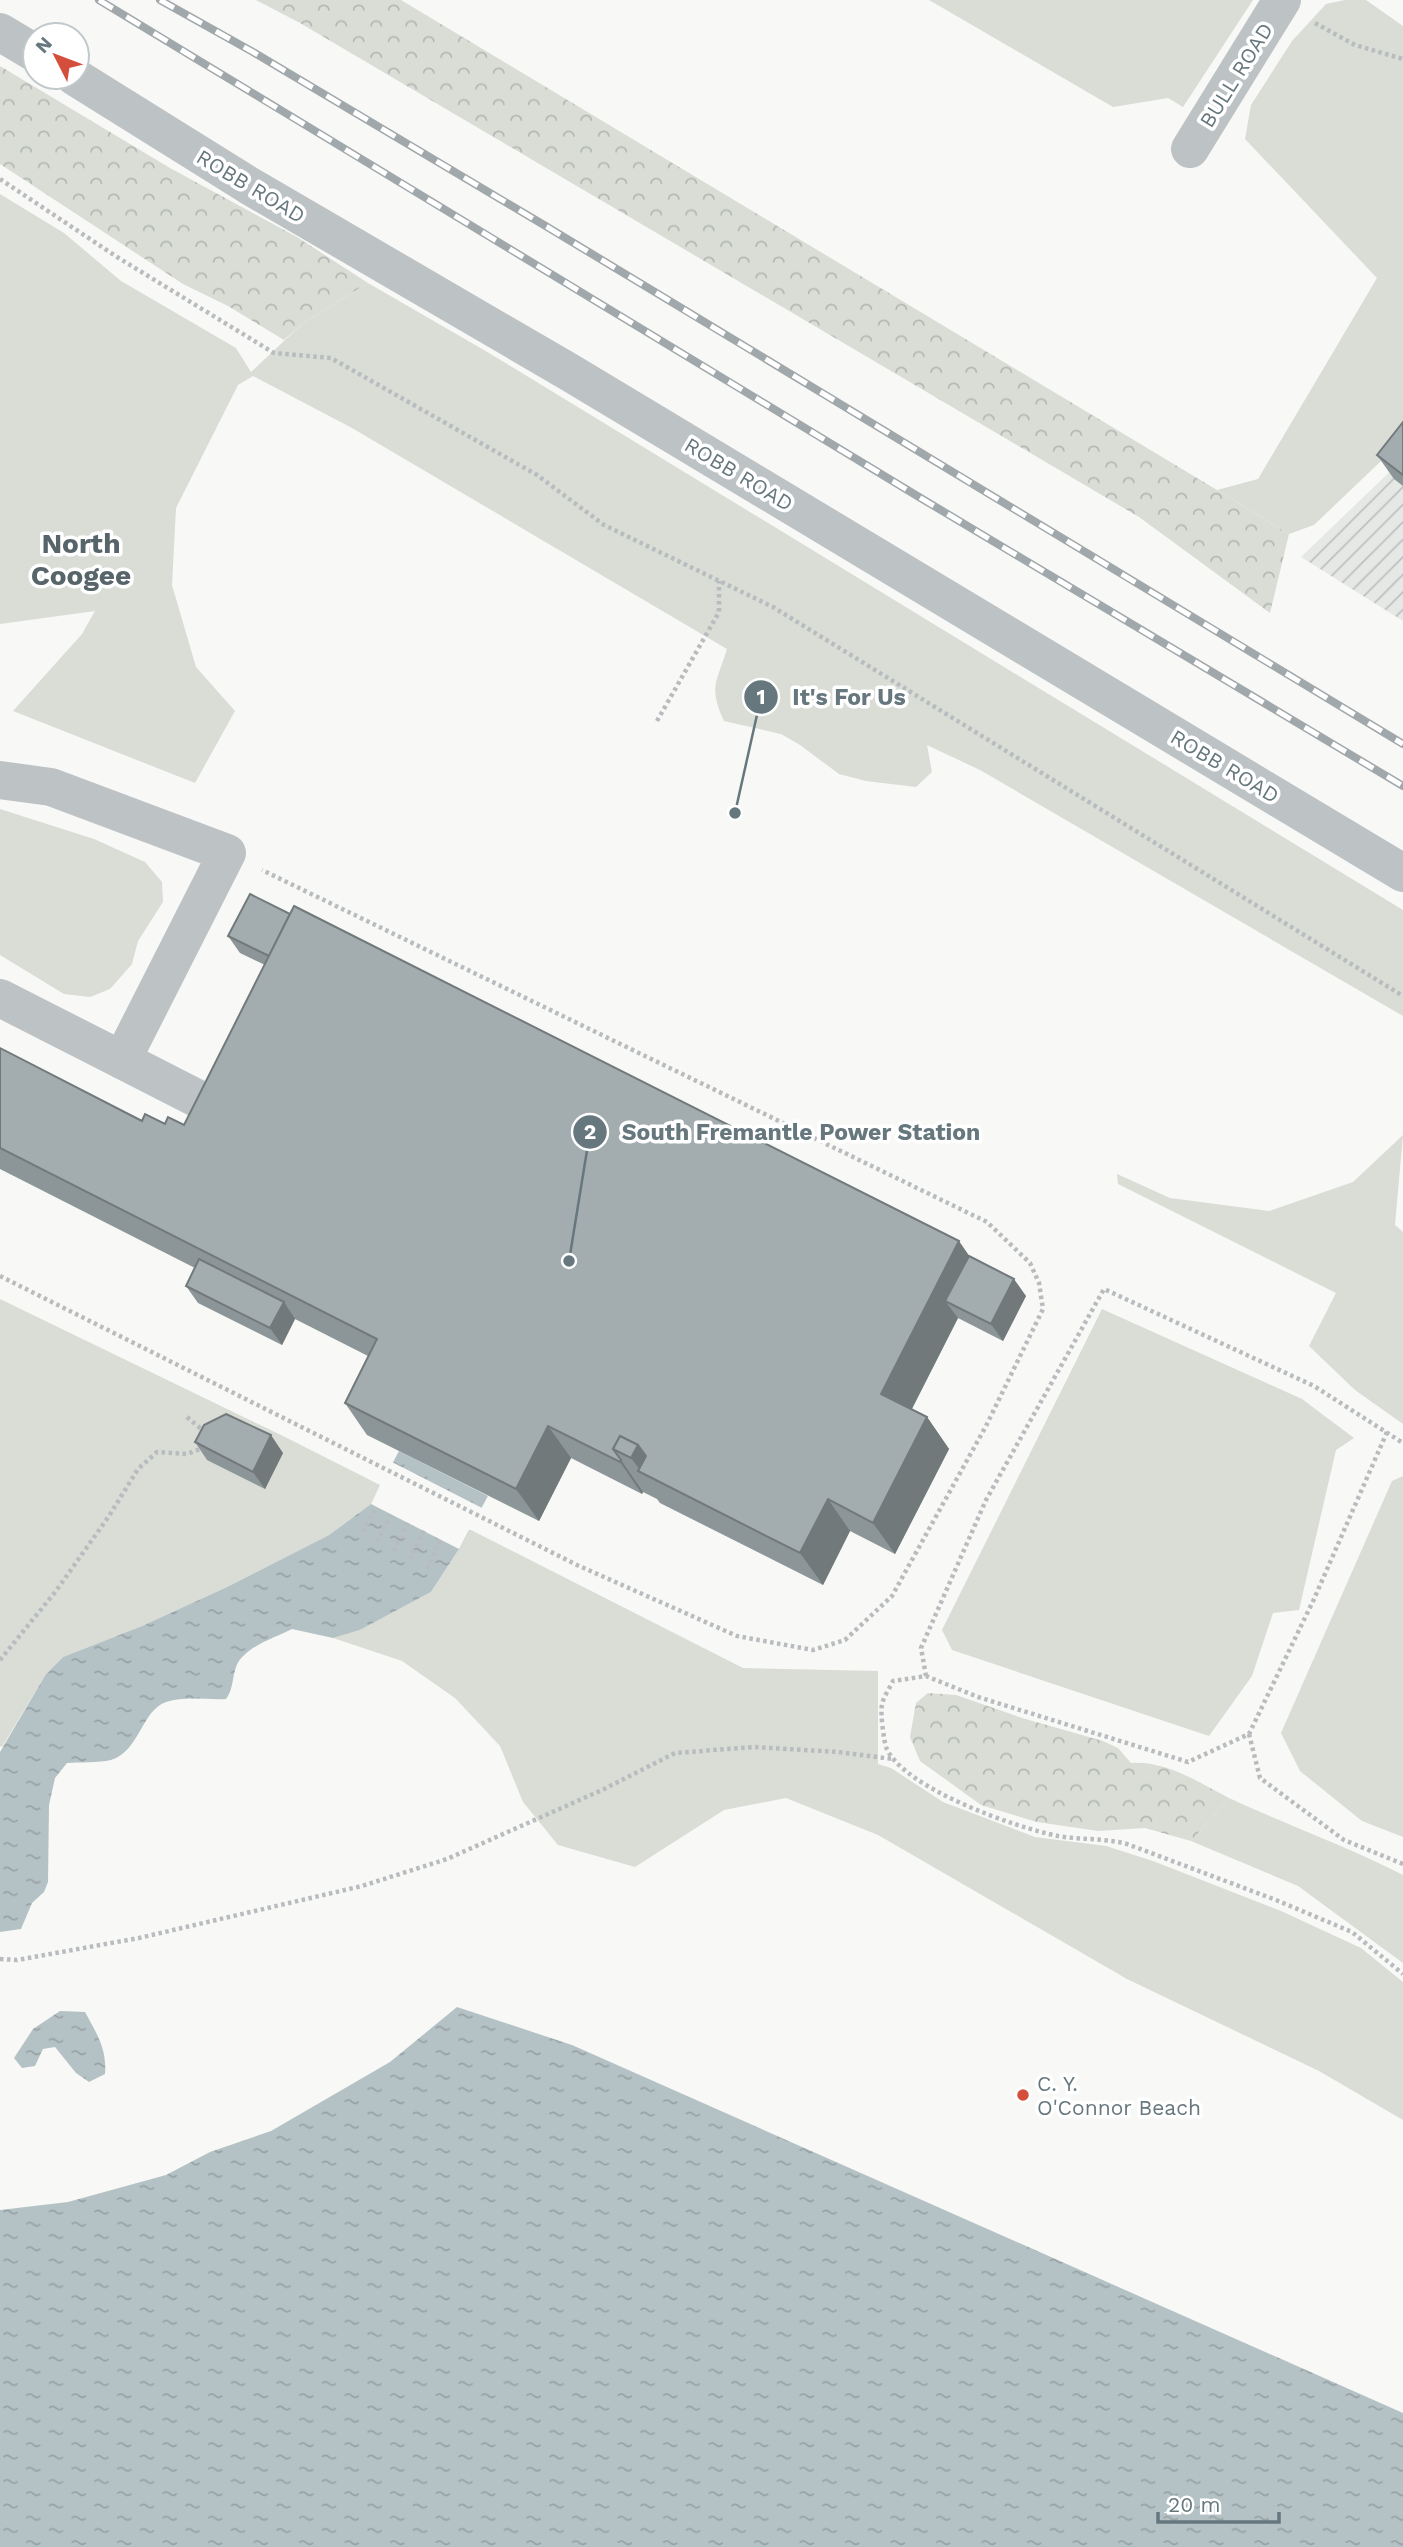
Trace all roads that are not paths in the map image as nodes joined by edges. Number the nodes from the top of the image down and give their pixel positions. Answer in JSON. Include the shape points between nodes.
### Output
{"nodes":[{"id":1,"x":1294,"y":8,"type":"edge"},
{"id":2,"x":0,"y":32,"type":"edge"},
{"id":3,"x":21,"y":45,"type":"edge"},
{"id":4,"x":91,"y":87,"type":"edge"},
{"id":5,"x":1190,"y":149,"type":"dead end"},
{"id":6,"x":0,"y":780,"type":"edge"},
{"id":7,"x":1403,"y":873,"type":"edge"},
{"id":8,"x":0,"y":998,"type":"edge"},
{"id":9,"x":122,"y":1060,"type":"junction"},
{"id":10,"x":210,"y":1105,"type":"edge"}],
"edges":[{"from":1,"to":5,"type":"street","name":"BULL ROAD"},
{"from":2,"to":3,"type":"street"},
{"from":4,"to":7,"type":"street","name":"ROBB ROAD"},
{"from":6,"to":9,"type":"street","via":[[51,787],[227,853]]},
{"from":8,"to":9,"type":"street"},
{"from":9,"to":10,"type":"street"}]}
